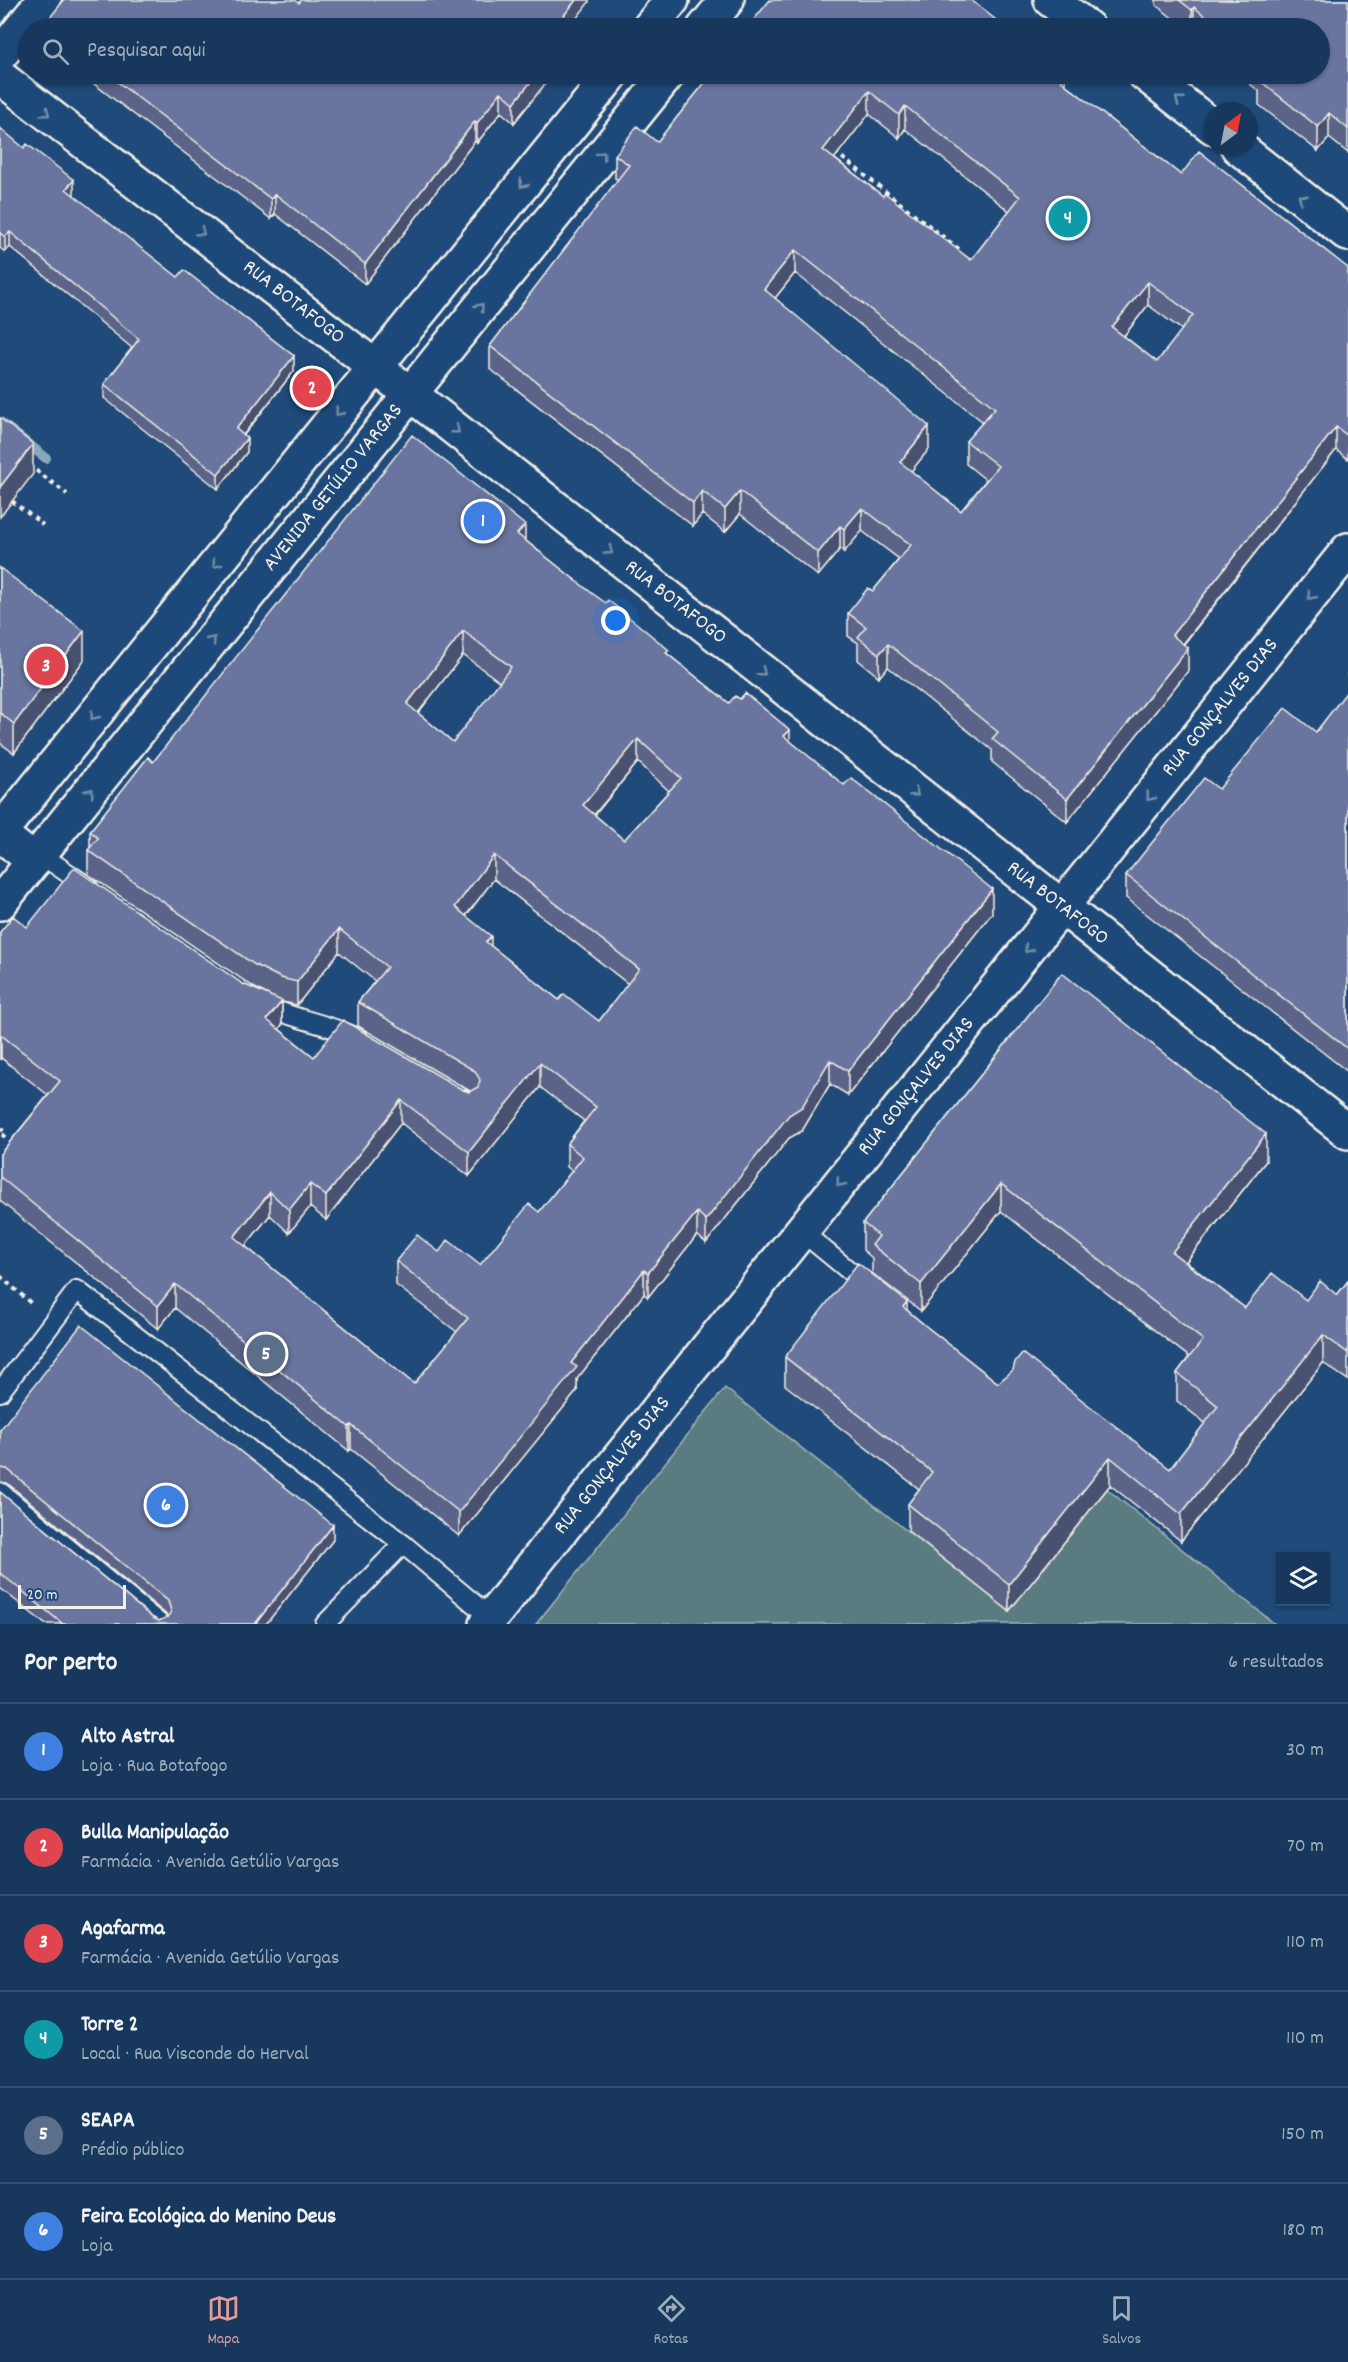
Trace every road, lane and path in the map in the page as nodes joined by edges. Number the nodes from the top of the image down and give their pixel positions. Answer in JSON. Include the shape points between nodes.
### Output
{"nodes":[{"id":1,"x":44,"y":0,"type":"edge"},
{"id":2,"x":672,"y":0,"type":"edge"},
{"id":3,"x":727,"y":0,"type":"edge"},
{"id":4,"x":1051,"y":0,"type":"edge"},
{"id":5,"x":30,"y":18,"type":"edge"},
{"id":6,"x":657,"y":18,"type":"edge"},
{"id":7,"x":712,"y":18,"type":"edge"},
{"id":8,"x":1075,"y":18,"type":"edge"},
{"id":9,"x":18,"y":33,"type":"edge"},
{"id":10,"x":0,"y":56,"type":"edge"},
{"id":11,"x":0,"y":77,"type":"edge"},
{"id":12,"x":604,"y":84,"type":"edge"},
{"id":13,"x":660,"y":84,"type":"edge"},
{"id":14,"x":1158,"y":84,"type":"edge"},
{"id":15,"x":1204,"y":120,"type":"edge"},
{"id":16,"x":834,"y":150,"type":"edge"},
{"id":17,"x":1249,"y":156,"type":"edge"},
{"id":18,"x":1348,"y":234,"type":"edge"},
{"id":19,"x":960,"y":250,"type":"edge"},
{"id":20,"x":376,"y":367,"type":"junction"},
{"id":21,"x":410,"y":394,"type":"junction"},
{"id":22,"x":25,"y":462,"type":"edge"},
{"id":23,"x":67,"y":494,"type":"dead end"},
{"id":24,"x":12,"y":501,"type":"edge"},
{"id":25,"x":43,"y":525,"type":"dead end"},
{"id":26,"x":1348,"y":550,"type":"edge"},
{"id":27,"x":26,"y":800,"type":"junction"},
{"id":28,"x":60,"y":828,"type":"junction"},
{"id":29,"x":0,"y":833,"type":"edge"},
{"id":30,"x":37,"y":857,"type":"junction"},
{"id":31,"x":106,"y":900,"type":"edge"},
{"id":32,"x":0,"y":903,"type":"edge"},
{"id":33,"x":1061,"y":908,"type":"junction"},
{"id":34,"x":239,"y":991,"type":"edge"},
{"id":35,"x":374,"y":1047,"type":"edge"},
{"id":36,"x":0,"y":1128,"type":"edge"},
{"id":37,"x":1348,"y":1132,"type":"edge"},
{"id":38,"x":0,"y":1140,"type":"edge"},
{"id":39,"x":801,"y":1231,"type":"junction"},
{"id":40,"x":0,"y":1276,"type":"edge"},
{"id":41,"x":885,"y":1299,"type":"edge"},
{"id":42,"x":52,"y":1323,"type":"junction"},
{"id":43,"x":0,"y":1392,"type":"edge"},
{"id":44,"x":0,"y":1492,"type":"edge"},
{"id":45,"x":403,"y":1544,"type":"junction"},
{"id":46,"x":488,"y":1621,"type":"edge"},
{"id":47,"x":160,"y":1624,"type":"edge"},
{"id":48,"x":326,"y":1624,"type":"edge"}],
"edges":[{"from":1,"to":5,"type":"street"},
{"from":2,"to":6,"type":"street"},
{"from":3,"to":7,"type":"street"},
{"from":4,"to":8,"type":"street"},
{"from":9,"to":10,"type":"street"},
{"from":11,"to":20,"type":"street","name":"RUA BOTAFOGO","one_way":true},
{"from":12,"to":20,"type":"street","name":"AVENIDA GETÚLIO VARGAS","one_way":true},
{"from":21,"to":13,"type":"street","name":"AVENIDA GETÚLIO VARGAS","one_way":true},
{"from":15,"to":14,"type":"street","one_way":true},
{"from":16,"to":19,"type":"path"},
{"from":18,"to":17,"type":"street","one_way":true},
{"from":20,"to":21,"type":"street","name":"RUA BOTAFOGO"},
{"from":20,"to":27,"type":"street","name":"AVENIDA GETÚLIO VARGAS","one_way":true},
{"from":28,"to":21,"type":"street","name":"AVENIDA GETÚLIO VARGAS","one_way":true},
{"from":21,"to":33,"type":"street","name":"RUA BOTAFOGO","one_way":true},
{"from":22,"to":23,"type":"path"},
{"from":24,"to":25,"type":"path"},
{"from":26,"to":33,"type":"street","name":"RUA GONÇALVES DIAS","one_way":true},
{"from":27,"to":28,"type":"street"},
{"from":27,"to":29,"type":"street","name":"AVENIDA GETÚLIO VARGAS"},
{"from":28,"to":30,"type":"street","name":"AVENIDA GETÚLIO VARGAS"},
{"from":29,"to":30,"type":"street"},
{"from":30,"to":31,"type":"lane"},
{"from":30,"to":32,"type":"street","name":"AVENIDA GETÚLIO VARGAS"},
{"from":33,"to":37,"type":"street","name":"RUA BOTAFOGO"},
{"from":33,"to":39,"type":"street","name":"RUA GONÇALVES DIAS","one_way":true},
{"from":34,"to":35,"type":"lane","via":[[277,1012],[329,1025]]},
{"from":36,"to":38,"type":"path","via":[[6,1132]]},
{"from":39,"to":41,"type":"lane"},
{"from":39,"to":46,"type":"street","name":"RUA GONÇALVES DIAS"},
{"from":40,"to":42,"type":"path"},
{"from":42,"to":43,"type":"lane"},
{"from":42,"to":45,"type":"lane","via":[[77,1290]]},
{"from":44,"to":47,"type":"lane"},
{"from":45,"to":46,"type":"lane"},
{"from":45,"to":48,"type":"lane"}]}
